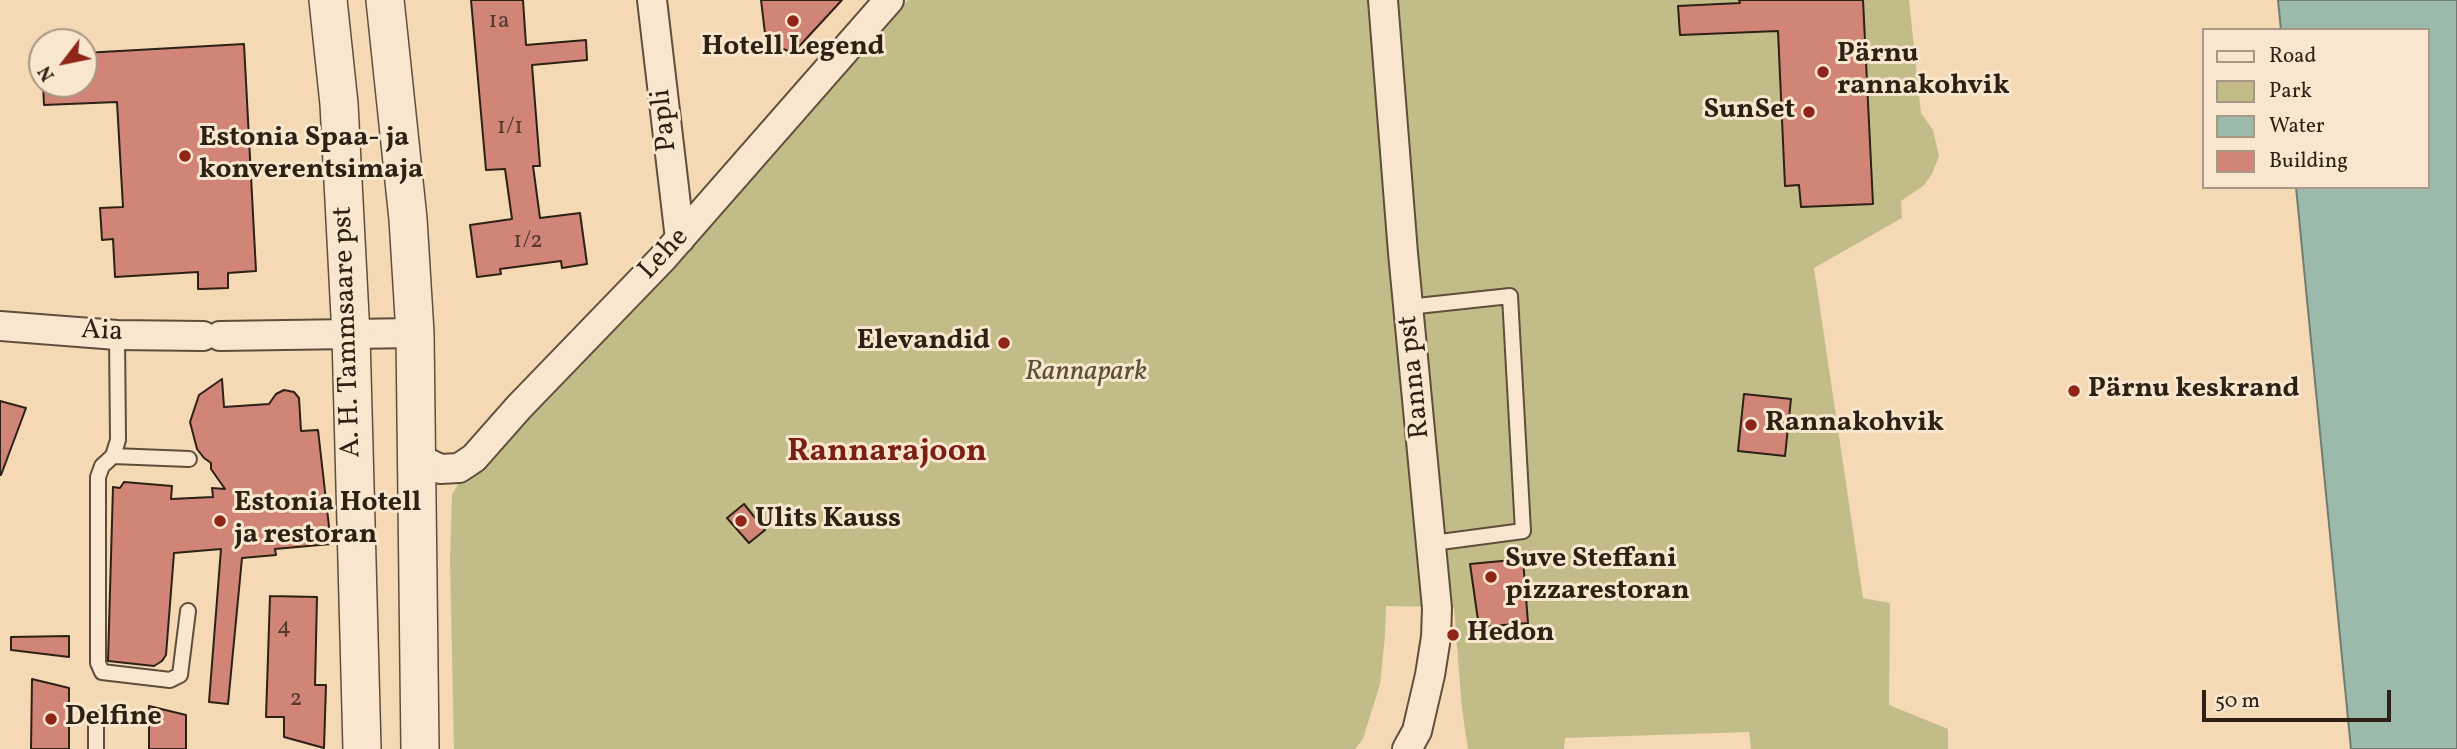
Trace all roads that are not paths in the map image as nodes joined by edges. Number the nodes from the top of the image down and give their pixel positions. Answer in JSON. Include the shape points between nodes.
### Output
{"nodes":[{"id":1,"x":328,"y":0,"type":"edge"},
{"id":2,"x":385,"y":0,"type":"edge"},
{"id":3,"x":652,"y":0,"type":"edge"},
{"id":4,"x":890,"y":0,"type":"edge"},
{"id":5,"x":1383,"y":0,"type":"edge"},
{"id":6,"x":394,"y":88,"type":"junction"},
{"id":7,"x":338,"y":96,"type":"junction"},
{"id":8,"x":680,"y":239,"type":"junction"},
{"id":9,"x":1408,"y":307,"type":"junction"},
{"id":10,"x":0,"y":326,"type":"edge"},
{"id":11,"x":415,"y":333,"type":"junction"},
{"id":12,"x":117,"y":335,"type":"junction"},
{"id":13,"x":351,"y":336,"type":"junction"},
{"id":14,"x":113,"y":456,"type":"junction"},
{"id":15,"x":418,"y":458,"type":"junction"},
{"id":16,"x":189,"y":459,"type":"dead end"},
{"id":17,"x":1433,"y":543,"type":"junction"},
{"id":18,"x":188,"y":611,"type":"dead end"},
{"id":19,"x":96,"y":718,"type":"dead end"},
{"id":20,"x":96,"y":749,"type":"edge"},
{"id":21,"x":362,"y":749,"type":"edge"},
{"id":22,"x":420,"y":749,"type":"edge"},
{"id":23,"x":1407,"y":749,"type":"edge"}],
"edges":[{"from":1,"to":7,"type":"street","name":"A. H. Tammsaare pst"},
{"from":2,"to":6,"type":"street"},
{"from":3,"to":8,"type":"street","name":"Papli"},
{"from":4,"to":8,"type":"street","name":"Lehe"},
{"from":5,"to":9,"type":"street","name":"Ranna pst"},
{"from":6,"to":7,"type":"street"},
{"from":6,"to":11,"type":"street"},
{"from":7,"to":13,"type":"street","name":"A. H. Tammsaare pst"},
{"from":8,"to":15,"type":"street","name":"Lehe","via":[[474,458],[458,468],[440,469]]},
{"from":9,"to":17,"type":"street","name":"Ranna pst"},
{"from":9,"to":17,"type":"lane","via":[[1510,296],[1523,531]]},
{"from":10,"to":12,"type":"street","name":"Aia"},
{"from":11,"to":13,"type":"street","name":"Aia"},
{"from":11,"to":15,"type":"street"},
{"from":12,"to":13,"type":"street","name":"Aia"},
{"from":12,"to":14,"type":"lane","via":[[118,440]]},
{"from":13,"to":21,"type":"street","name":"A. H. Tammsaare pst"},
{"from":14,"to":16,"type":"lane"},
{"from":14,"to":18,"type":"lane","via":[[98,477],[102,672],[170,680],[180,675]]},
{"from":15,"to":22,"type":"street"},
{"from":17,"to":23,"type":"street","name":"Ranna pst","via":[[1436,637],[1417,731]]},
{"from":19,"to":20,"type":"lane"}]}
